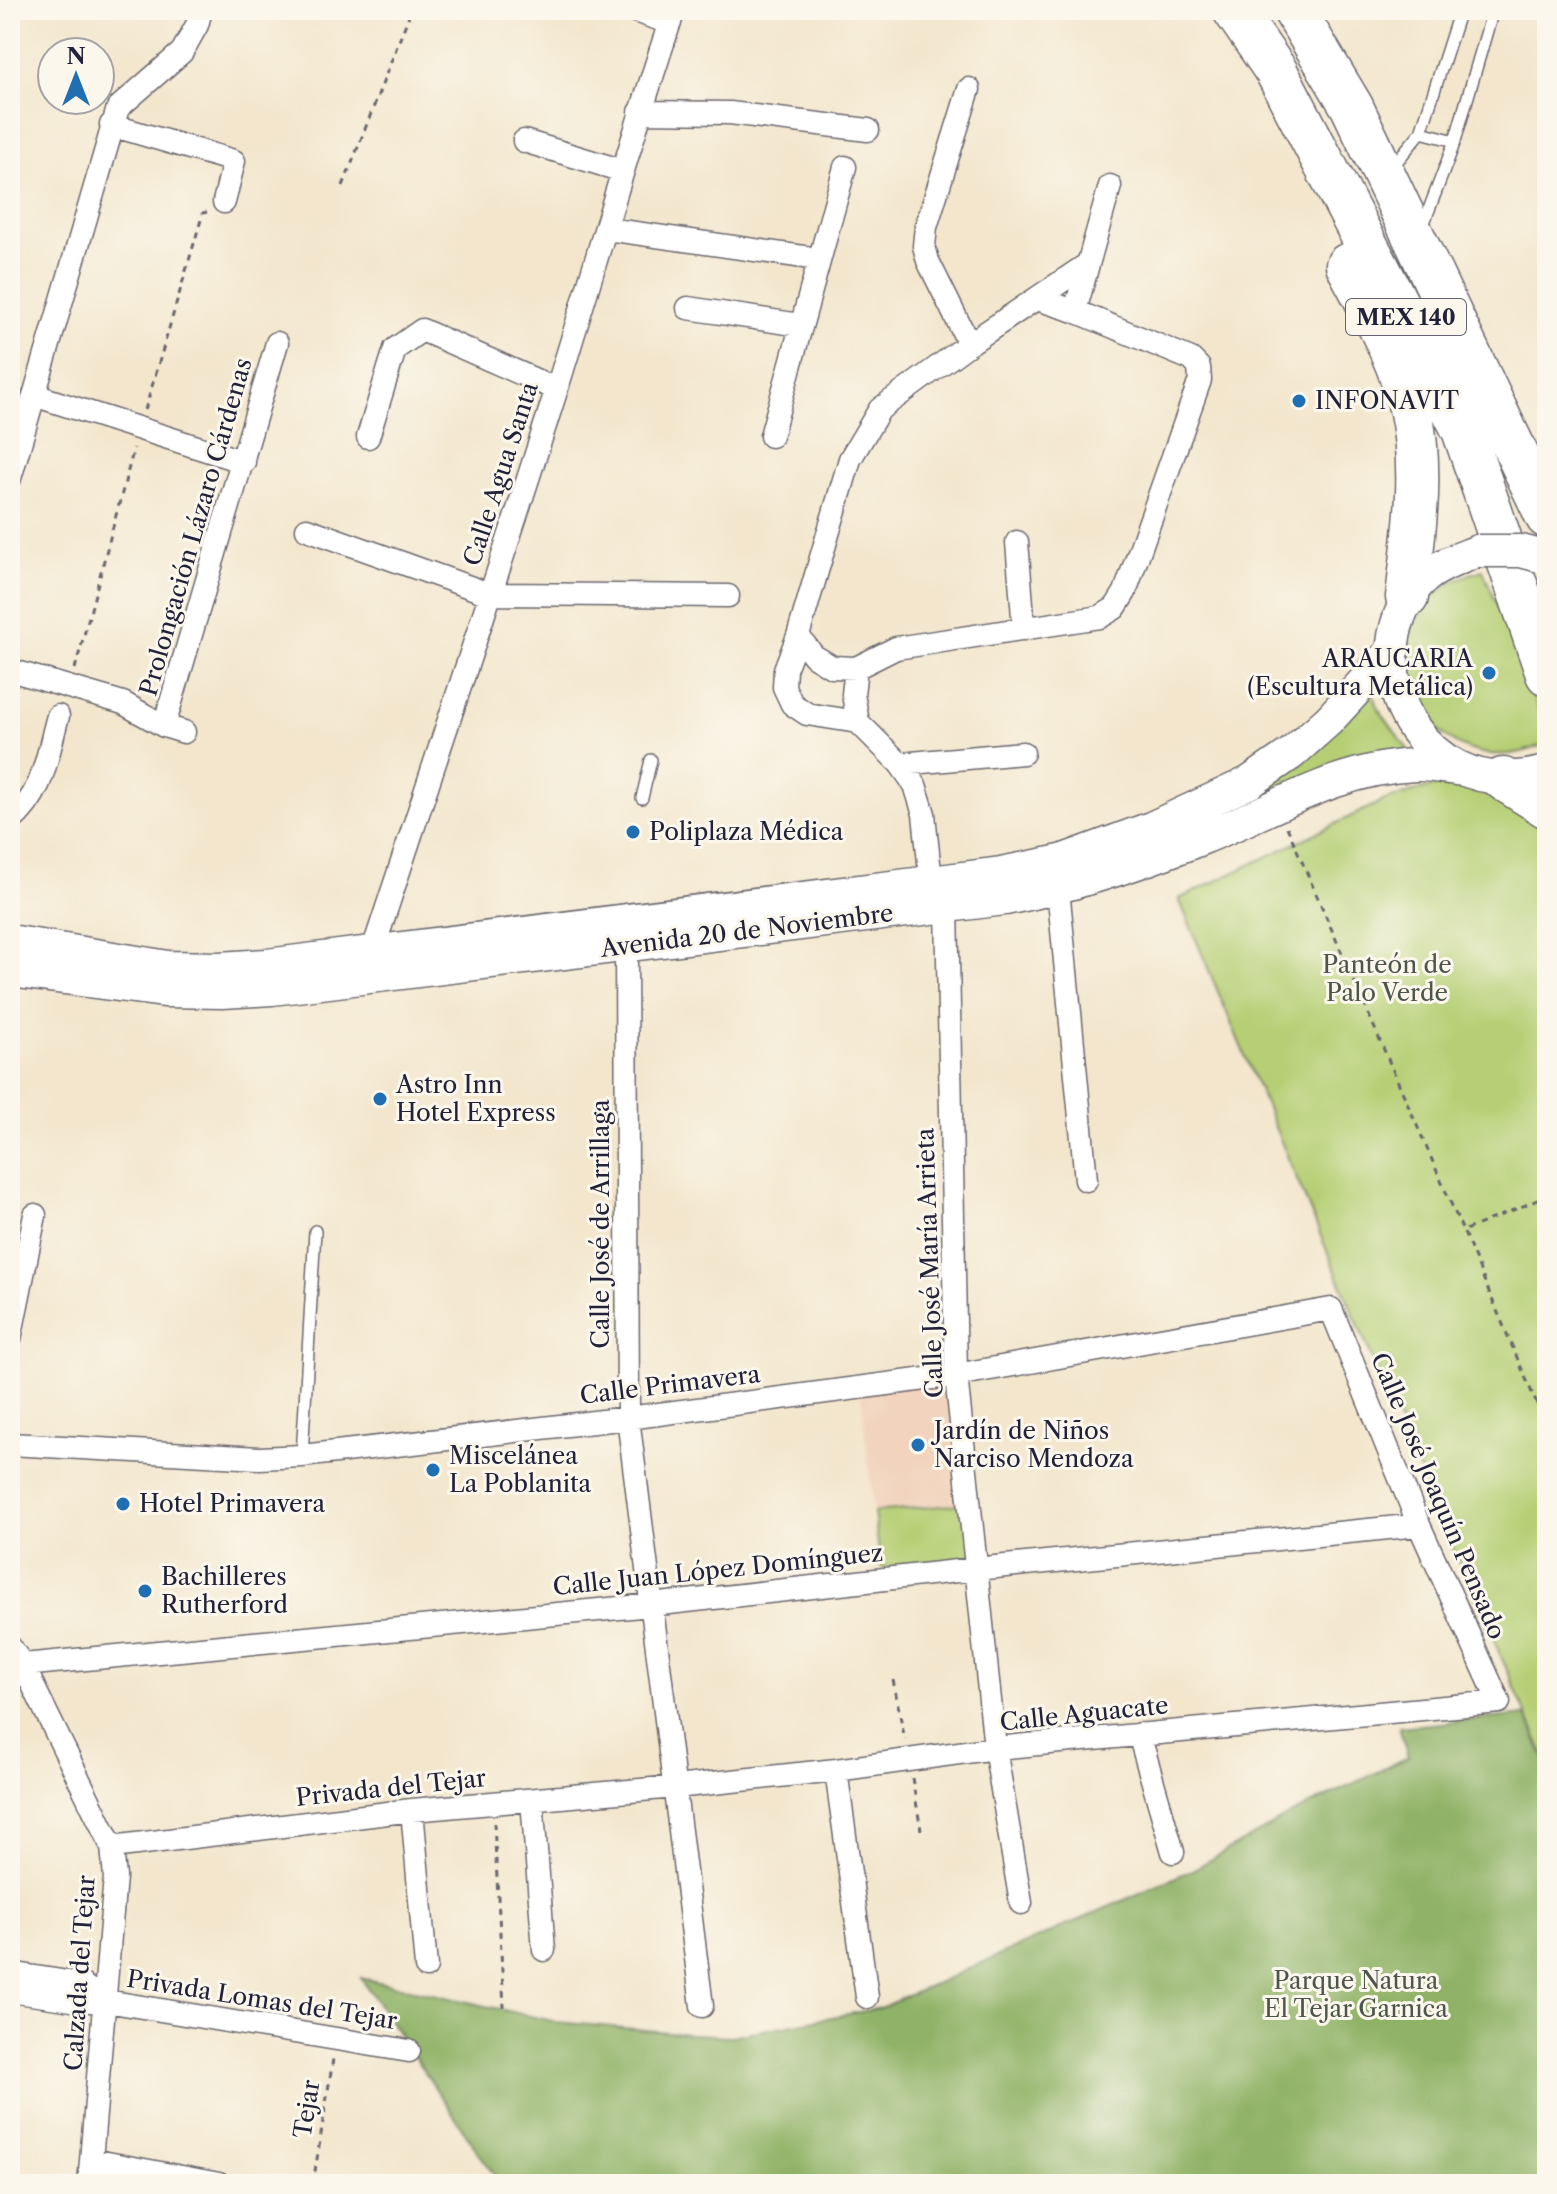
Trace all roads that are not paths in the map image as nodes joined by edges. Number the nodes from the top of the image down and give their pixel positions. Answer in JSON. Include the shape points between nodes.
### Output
{"nodes":[{"id":1,"x":201,"y":10,"type":"edge"},
{"id":2,"x":632,"y":10,"type":"edge"},
{"id":3,"x":1203,"y":10,"type":"edge"},
{"id":4,"x":1234,"y":10,"type":"edge"},
{"id":5,"x":1260,"y":10,"type":"edge"},
{"id":6,"x":1294,"y":10,"type":"edge"},
{"id":7,"x":1460,"y":10,"type":"edge"},
{"id":8,"x":1493,"y":10,"type":"edge"},
{"id":9,"x":672,"y":17,"type":"edge"},
{"id":10,"x":969,"y":89,"type":"dead end"},
{"id":11,"x":640,"y":112,"type":"junction"},
{"id":12,"x":111,"y":125,"type":"junction"},
{"id":13,"x":868,"y":130,"type":"dead end"},
{"id":14,"x":1421,"y":132,"type":"junction"},
{"id":15,"x":524,"y":141,"type":"dead end"},
{"id":16,"x":1455,"y":141,"type":"junction"},
{"id":17,"x":845,"y":167,"type":"dead end"},
{"id":18,"x":623,"y":171,"type":"junction"},
{"id":19,"x":1386,"y":174,"type":"junction"},
{"id":20,"x":1110,"y":186,"type":"dead end"},
{"id":21,"x":224,"y":202,"type":"dead end"},
{"id":22,"x":607,"y":229,"type":"junction"},
{"id":23,"x":1417,"y":239,"type":"junction"},
{"id":24,"x":818,"y":259,"type":"junction"},
{"id":25,"x":1086,"y":265,"type":"junction"},
{"id":26,"x":1037,"y":299,"type":"junction"},
{"id":27,"x":688,"y":308,"type":"dead end"},
{"id":28,"x":1075,"y":311,"type":"junction"},
{"id":29,"x":800,"y":325,"type":"junction"},
{"id":30,"x":277,"y":343,"type":"dead end"},
{"id":31,"x":969,"y":344,"type":"junction"},
{"id":32,"x":556,"y":389,"type":"junction"},
{"id":33,"x":34,"y":395,"type":"junction"},
{"id":34,"x":771,"y":436,"type":"dead end"},
{"id":35,"x":368,"y":437,"type":"dead end"},
{"id":36,"x":244,"y":462,"type":"junction"},
{"id":37,"x":10,"y":478,"type":"edge"},
{"id":38,"x":1542,"y":519,"type":"edge"},
{"id":39,"x":307,"y":529,"type":"dead end"},
{"id":40,"x":1017,"y":542,"type":"dead end"},
{"id":41,"x":489,"y":594,"type":"junction"},
{"id":42,"x":728,"y":596,"type":"dead end"},
{"id":43,"x":1407,"y":597,"type":"junction"},
{"id":44,"x":1547,"y":605,"type":"edge"},
{"id":45,"x":1024,"y":629,"type":"junction"},
{"id":46,"x":798,"y":636,"type":"junction"},
{"id":47,"x":1392,"y":651,"type":"junction"},
{"id":48,"x":856,"y":668,"type":"junction"},
{"id":49,"x":10,"y":670,"type":"edge"},
{"id":50,"x":1547,"y":674,"type":"edge"},
{"id":51,"x":58,"y":716,"type":"dead end"},
{"id":52,"x":858,"y":722,"type":"junction"},
{"id":53,"x":1023,"y":753,"type":"dead end"},
{"id":54,"x":651,"y":760,"type":"dead end"},
{"id":55,"x":900,"y":764,"type":"junction"},
{"id":56,"x":1463,"y":770,"type":"junction"},
{"id":57,"x":1547,"y":771,"type":"edge"},
{"id":58,"x":1503,"y":779,"type":"junction"},
{"id":59,"x":642,"y":798,"type":"dead end"},
{"id":60,"x":1547,"y":807,"type":"edge"},
{"id":61,"x":10,"y":822,"type":"edge"},
{"id":62,"x":1058,"y":888,"type":"junction"},
{"id":63,"x":939,"y":894,"type":"junction"},
{"id":64,"x":10,"y":941,"type":"edge"},
{"id":65,"x":626,"y":946,"type":"junction"},
{"id":66,"x":372,"y":953,"type":"junction"},
{"id":67,"x":10,"y":971,"type":"edge"},
{"id":68,"x":1086,"y":1180,"type":"dead end"},
{"id":69,"x":35,"y":1215,"type":"dead end"},
{"id":70,"x":315,"y":1231,"type":"dead end"},
{"id":71,"x":1331,"y":1309,"type":"joint"},
{"id":72,"x":10,"y":1339,"type":"edge"},
{"id":73,"x":956,"y":1375,"type":"junction"},
{"id":74,"x":628,"y":1418,"type":"junction"},
{"id":75,"x":10,"y":1444,"type":"edge"},
{"id":76,"x":302,"y":1456,"type":"junction"},
{"id":77,"x":1419,"y":1525,"type":"junction"},
{"id":78,"x":975,"y":1569,"type":"junction"},
{"id":79,"x":651,"y":1605,"type":"junction"},
{"id":80,"x":16,"y":1656,"type":"edge"},
{"id":81,"x":1499,"y":1702,"type":"joint"},
{"id":82,"x":1139,"y":1734,"type":"junction"},
{"id":83,"x":995,"y":1748,"type":"junction"},
{"id":84,"x":836,"y":1770,"type":"junction"},
{"id":85,"x":675,"y":1787,"type":"junction"},
{"id":86,"x":532,"y":1800,"type":"junction"},
{"id":87,"x":412,"y":1810,"type":"junction"},
{"id":88,"x":112,"y":1847,"type":"junction"},
{"id":89,"x":1173,"y":1852,"type":"dead end"},
{"id":90,"x":1021,"y":1903,"type":"dead end"},
{"id":91,"x":544,"y":1950,"type":"dead end"},
{"id":92,"x":426,"y":1967,"type":"dead end"},
{"id":93,"x":10,"y":1973,"type":"edge"},
{"id":94,"x":10,"y":1991,"type":"edge"},
{"id":95,"x":867,"y":1997,"type":"dead end"},
{"id":96,"x":106,"y":2001,"type":"junction"},
{"id":97,"x":702,"y":2006,"type":"dead end"},
{"id":98,"x":409,"y":2051,"type":"dead end"},
{"id":99,"x":91,"y":2160,"type":"junction"},
{"id":100,"x":89,"y":2184,"type":"edge"},
{"id":101,"x":219,"y":2184,"type":"edge"}],
"edges":[{"from":1,"to":12,"type":"street","via":[[182,52],[128,97]]},
{"from":2,"to":9,"type":"street"},
{"from":3,"to":43,"type":"highway","via":[[1256,87],[1397,366],[1411,412],[1416,460],[1417,511]]},
{"from":4,"to":50,"type":"highway","number":"MEX 140","via":[[1276,71],[1463,430]]},
{"from":5,"to":44,"type":"highway","number":"MEX 140","via":[[1296,62],[1483,424]]},
{"from":6,"to":19,"type":"highway"},
{"from":7,"to":14,"type":"lane"},
{"from":8,"to":16,"type":"lane"},
{"from":9,"to":11,"type":"street","name":"Calle Agua Santa"},
{"from":10,"to":31,"type":"street","via":[[924,246]]},
{"from":11,"to":13,"type":"street","via":[[730,113]]},
{"from":11,"to":18,"type":"street","name":"Calle Agua Santa"},
{"from":12,"to":21,"type":"street","via":[[234,161]]},
{"from":12,"to":33,"type":"street"},
{"from":14,"to":16,"type":"lane"},
{"from":14,"to":19,"type":"lane"},
{"from":15,"to":18,"type":"street"},
{"from":16,"to":23,"type":"lane"},
{"from":17,"to":24,"type":"street"},
{"from":18,"to":22,"type":"street","name":"Calle Agua Santa"},
{"from":19,"to":23,"type":"highway"},
{"from":20,"to":25,"type":"street"},
{"from":22,"to":24,"type":"street"},
{"from":22,"to":32,"type":"street","name":"Calle Agua Santa"},
{"from":23,"to":38,"type":"highway"},
{"from":24,"to":29,"type":"street"},
{"from":25,"to":26,"type":"street"},
{"from":25,"to":28,"type":"street"},
{"from":26,"to":28,"type":"street"},
{"from":26,"to":31,"type":"street"},
{"from":27,"to":29,"type":"street"},
{"from":28,"to":45,"type":"street","via":[[1191,359],[1199,367],[1200,380],[1115,608],[1100,617]]},
{"from":29,"to":34,"type":"street"},
{"from":30,"to":36,"type":"street","name":"Prolongación Lázaro Cárdenas"},
{"from":31,"to":46,"type":"street","via":[[880,409],[850,459]]},
{"from":32,"to":35,"type":"street","via":[[422,330],[395,349]]},
{"from":32,"to":41,"type":"street","name":"Calle Agua Santa"},
{"from":33,"to":36,"type":"street"},
{"from":33,"to":37,"type":"street"},
{"from":36,"to":49,"type":"street","name":"Prolongación Lázaro Cárdenas","via":[[174,729],[123,703]]},
{"from":38,"to":43,"type":"main road","bridge":true,"via":[[1521,551],[1478,551],[1427,575]]},
{"from":39,"to":41,"type":"street"},
{"from":40,"to":45,"type":"street"},
{"from":41,"to":42,"type":"street"},
{"from":41,"to":66,"type":"street","name":"Calle Agua Santa"},
{"from":43,"to":47,"type":"main road"},
{"from":45,"to":48,"type":"street","via":[[896,648]]},
{"from":46,"to":48,"type":"street","via":[[832,667]]},
{"from":46,"to":52,"type":"street","via":[[785,669],[784,687],[792,704],[807,714]]},
{"from":47,"to":56,"type":"main road","via":[[1396,693],[1409,725],[1433,752]]},
{"from":47,"to":63,"type":"main road","name":"Avenida 20 de Noviembre","via":[[1329,720],[1250,782],[1151,828],[1061,861],[1001,873]]},
{"from":48,"to":52,"type":"street"},
{"from":51,"to":61,"type":"street","via":[[37,792]]},
{"from":52,"to":55,"type":"street","name":"Calle José María Arrieta"},
{"from":53,"to":55,"type":"street"},
{"from":54,"to":59,"type":"lane"},
{"from":55,"to":63,"type":"street","name":"Calle José María Arrieta","via":[[915,785],[924,814]]},
{"from":56,"to":58,"type":"main road"},
{"from":56,"to":62,"type":"main road","name":"Avenida 20 de Noviembre","via":[[1417,765],[1345,778],[1204,838]]},
{"from":57,"to":58,"type":"main road"},
{"from":58,"to":60,"type":"highway"},
{"from":62,"to":63,"type":"main road","name":"Avenida 20 de Noviembre","via":[[1005,899]]},
{"from":62,"to":68,"type":"street"},
{"from":63,"to":65,"type":"main road","name":"Avenida 20 de Noviembre"},
{"from":63,"to":66,"type":"main road","name":"Avenida 20 de Noviembre"},
{"from":63,"to":73,"type":"street","name":"Calle José María Arrieta"},
{"from":64,"to":66,"type":"main road","name":"Avenida 20 de Noviembre","via":[[168,967],[267,965]]},
{"from":65,"to":67,"type":"main road","name":"Avenida 20 de Noviembre","via":[[222,992],[164,991]]},
{"from":65,"to":74,"type":"street","name":"Calle José de Arrillaga"},
{"from":69,"to":72,"type":"street"},
{"from":70,"to":76,"type":"lane"},
{"from":71,"to":73,"type":"street","name":"Calle Primavera"},
{"from":71,"to":77,"type":"street","name":"Calle José Joaquín Pensado"},
{"from":73,"to":74,"type":"street","name":"Calle Primavera"},
{"from":73,"to":78,"type":"street","name":"Calle José María Arrieta"},
{"from":74,"to":76,"type":"street","name":"Calle Primavera"},
{"from":74,"to":79,"type":"street","name":"Calle José de Arrillaga"},
{"from":75,"to":76,"type":"street","name":"Calle Primavera"},
{"from":77,"to":78,"type":"street","name":"Calle Juan López Domínguez"},
{"from":77,"to":81,"type":"street","name":"Calle José Joaquín Pensado"},
{"from":78,"to":79,"type":"street","name":"Calle Juan López Domínguez"},
{"from":78,"to":83,"type":"street","name":"Calle José María Arrieta"},
{"from":79,"to":80,"type":"street","name":"Calle Juan López Domínguez"},
{"from":79,"to":85,"type":"street","name":"Calle José de Arrillaga"},
{"from":80,"to":88,"type":"street","name":"Calzada del Tejar"},
{"from":81,"to":82,"type":"street","name":"Calle Aguacate"},
{"from":82,"to":83,"type":"street","name":"Calle Aguacate"},
{"from":82,"to":89,"type":"street"},
{"from":83,"to":84,"type":"street","name":"Calle Aguacate"},
{"from":83,"to":90,"type":"street","name":"Calle José María Arrieta"},
{"from":84,"to":85,"type":"street","name":"Calle Aguacate"},
{"from":84,"to":95,"type":"street"},
{"from":85,"to":86,"type":"street","name":"Privada del Tejar"},
{"from":85,"to":97,"type":"street","name":"Calle José de Arrillaga"},
{"from":86,"to":87,"type":"street","name":"Privada del Tejar"},
{"from":86,"to":91,"type":"street"},
{"from":87,"to":88,"type":"street","name":"Privada del Tejar"},
{"from":87,"to":92,"type":"street"},
{"from":88,"to":96,"type":"street","name":"Calzada del Tejar","via":[[115,1877]]},
{"from":93,"to":96,"type":"street","via":[[81,1984]]},
{"from":94,"to":96,"type":"street"},
{"from":96,"to":98,"type":"street","name":"Privada Lomas del Tejar"},
{"from":96,"to":99,"type":"street","name":"Calzada del Tejar"},
{"from":99,"to":100,"type":"street","name":"Calzada del Tejar"},
{"from":99,"to":101,"type":"street"}]}
